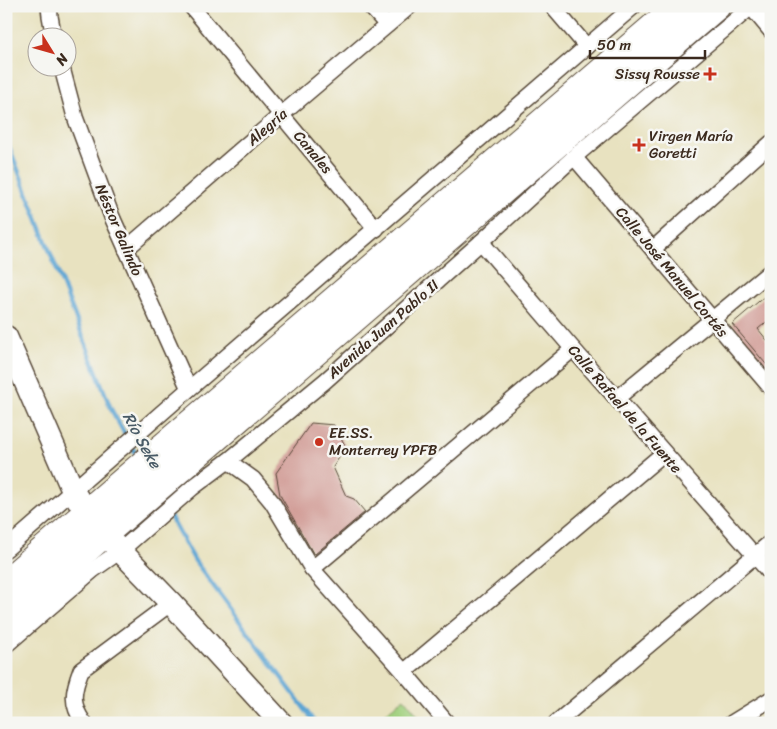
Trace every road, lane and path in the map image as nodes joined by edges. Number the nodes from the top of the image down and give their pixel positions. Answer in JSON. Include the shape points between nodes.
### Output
{"nodes":[{"id":1,"x":49,"y":6,"type":"edge"},
{"id":2,"x":191,"y":6,"type":"edge"},
{"id":3,"x":370,"y":6,"type":"edge"},
{"id":4,"x":410,"y":6,"type":"edge"},
{"id":5,"x":552,"y":6,"type":"edge"},
{"id":6,"x":634,"y":6,"type":"edge"},
{"id":7,"x":679,"y":6,"type":"edge"},
{"id":8,"x":716,"y":6,"type":"edge"},
{"id":9,"x":752,"y":7,"type":"edge"},
{"id":10,"x":387,"y":25,"type":"junction"},
{"id":11,"x":52,"y":28,"type":"edge"},
{"id":12,"x":771,"y":31,"type":"edge"},
{"id":13,"x":587,"y":46,"type":"junction"},
{"id":14,"x":65,"y":78,"type":"edge"},
{"id":15,"x":282,"y":115,"type":"junction"},
{"id":16,"x":771,"y":143,"type":"edge"},
{"id":17,"x":574,"y":157,"type":"junction"},
{"id":18,"x":376,"y":229,"type":"junction"},
{"id":19,"x":482,"y":242,"type":"junction"},
{"id":20,"x":126,"y":249,"type":"junction"},
{"id":21,"x":653,"y":249,"type":"junction"},
{"id":22,"x":771,"y":271,"type":"edge"},
{"id":23,"x":712,"y":320,"type":"junction"},
{"id":24,"x":6,"y":337,"type":"edge"},
{"id":25,"x":573,"y":350,"type":"junction"},
{"id":26,"x":189,"y":388,"type":"junction"},
{"id":27,"x":771,"y":388,"type":"edge"},
{"id":28,"x":617,"y":398,"type":"junction"},
{"id":29,"x":152,"y":440,"type":"junction"},
{"id":30,"x":664,"y":453,"type":"junction"},
{"id":31,"x":228,"y":461,"type":"junction"},
{"id":32,"x":185,"y":480,"type":"junction"},
{"id":33,"x":73,"y":491,"type":"junction"},
{"id":34,"x":136,"y":505,"type":"junction"},
{"id":35,"x":104,"y":533,"type":"junction"},
{"id":36,"x":771,"y":542,"type":"edge"},
{"id":37,"x":6,"y":549,"type":"edge"},
{"id":38,"x":755,"y":555,"type":"junction"},
{"id":39,"x":312,"y":569,"type":"junction"},
{"id":40,"x":771,"y":574,"type":"edge"},
{"id":41,"x":6,"y":584,"type":"edge"},
{"id":42,"x":171,"y":603,"type":"junction"},
{"id":43,"x":6,"y":618,"type":"edge"},
{"id":44,"x":6,"y":645,"type":"edge"},
{"id":45,"x":404,"y":672,"type":"junction"},
{"id":46,"x":771,"y":700,"type":"edge"},
{"id":47,"x":737,"y":722,"type":"edge"},
{"id":48,"x":84,"y":723,"type":"edge"},
{"id":49,"x":281,"y":723,"type":"edge"},
{"id":50,"x":447,"y":723,"type":"edge"},
{"id":51,"x":556,"y":723,"type":"edge"}],
"edges":[{"from":1,"to":11,"type":"street"},
{"from":2,"to":15,"type":"street","name":"Canales"},
{"from":3,"to":10,"type":"street"},
{"from":4,"to":10,"type":"street","name":"Alegría"},
{"from":5,"to":13,"type":"street"},
{"from":6,"to":13,"type":"street"},
{"from":7,"to":29,"type":"highway"},
{"from":8,"to":32,"type":"highway","name":"Avenida Juan Pablo II"},
{"from":9,"to":12,"type":"street"},
{"from":9,"to":17,"type":"street","name":"Avenida Juan Pablo II"},
{"from":10,"to":15,"type":"street","name":"Alegría"},
{"from":13,"to":18,"type":"street"},
{"from":14,"to":20,"type":"street","name":"Néstor Galindo","via":[[75,117]]},
{"from":15,"to":18,"type":"street","name":"Canales"},
{"from":15,"to":20,"type":"street","name":"Alegría"},
{"from":16,"to":21,"type":"street"},
{"from":17,"to":19,"type":"street","name":"Avenida Juan Pablo II"},
{"from":17,"to":21,"type":"street","name":"Calle José Manuel Cortés"},
{"from":18,"to":26,"type":"street"},
{"from":19,"to":25,"type":"street","name":"Calle Rafael de la Fuente"},
{"from":19,"to":31,"type":"street","name":"Avenida Juan Pablo II","via":[[325,381]]},
{"from":20,"to":26,"type":"street","name":"Néstor Galindo"},
{"from":21,"to":23,"type":"street","name":"Calle José Manuel Cortés"},
{"from":22,"to":23,"type":"street"},
{"from":23,"to":27,"type":"street","name":"Calle José Manuel Cortés"},
{"from":23,"to":28,"type":"street"},
{"from":24,"to":33,"type":"main road"},
{"from":25,"to":28,"type":"street","name":"Calle Rafael de la Fuente"},
{"from":25,"to":39,"type":"street"},
{"from":26,"to":29,"type":"street"},
{"from":28,"to":30,"type":"street","name":"Calle Rafael de la Fuente"},
{"from":29,"to":33,"type":"street","via":[[99,468]]},
{"from":29,"to":34,"type":"highway"},
{"from":30,"to":38,"type":"street","name":"Calle Rafael de la Fuente"},
{"from":30,"to":45,"type":"street"},
{"from":31,"to":32,"type":"street","name":"Avenida Juan Pablo II"},
{"from":31,"to":39,"type":"street","via":[[253,479],[272,502]]},
{"from":32,"to":34,"type":"highway"},
{"from":33,"to":35,"type":"main road"},
{"from":33,"to":37,"type":"street"},
{"from":34,"to":35,"type":"highway"},
{"from":34,"to":35,"type":"street"},
{"from":35,"to":41,"type":"highway"},
{"from":35,"to":42,"type":"main road"},
{"from":35,"to":43,"type":"highway"},
{"from":35,"to":44,"type":"street","via":[[93,570]]},
{"from":36,"to":38,"type":"street"},
{"from":38,"to":40,"type":"street","name":"Calle Rafael de la Fuente"},
{"from":38,"to":51,"type":"street"},
{"from":39,"to":45,"type":"street"},
{"from":42,"to":48,"type":"street","via":[[81,670],[75,687],[74,705]]},
{"from":42,"to":49,"type":"main road"},
{"from":45,"to":50,"type":"street"},
{"from":46,"to":47,"type":"street"}]}
